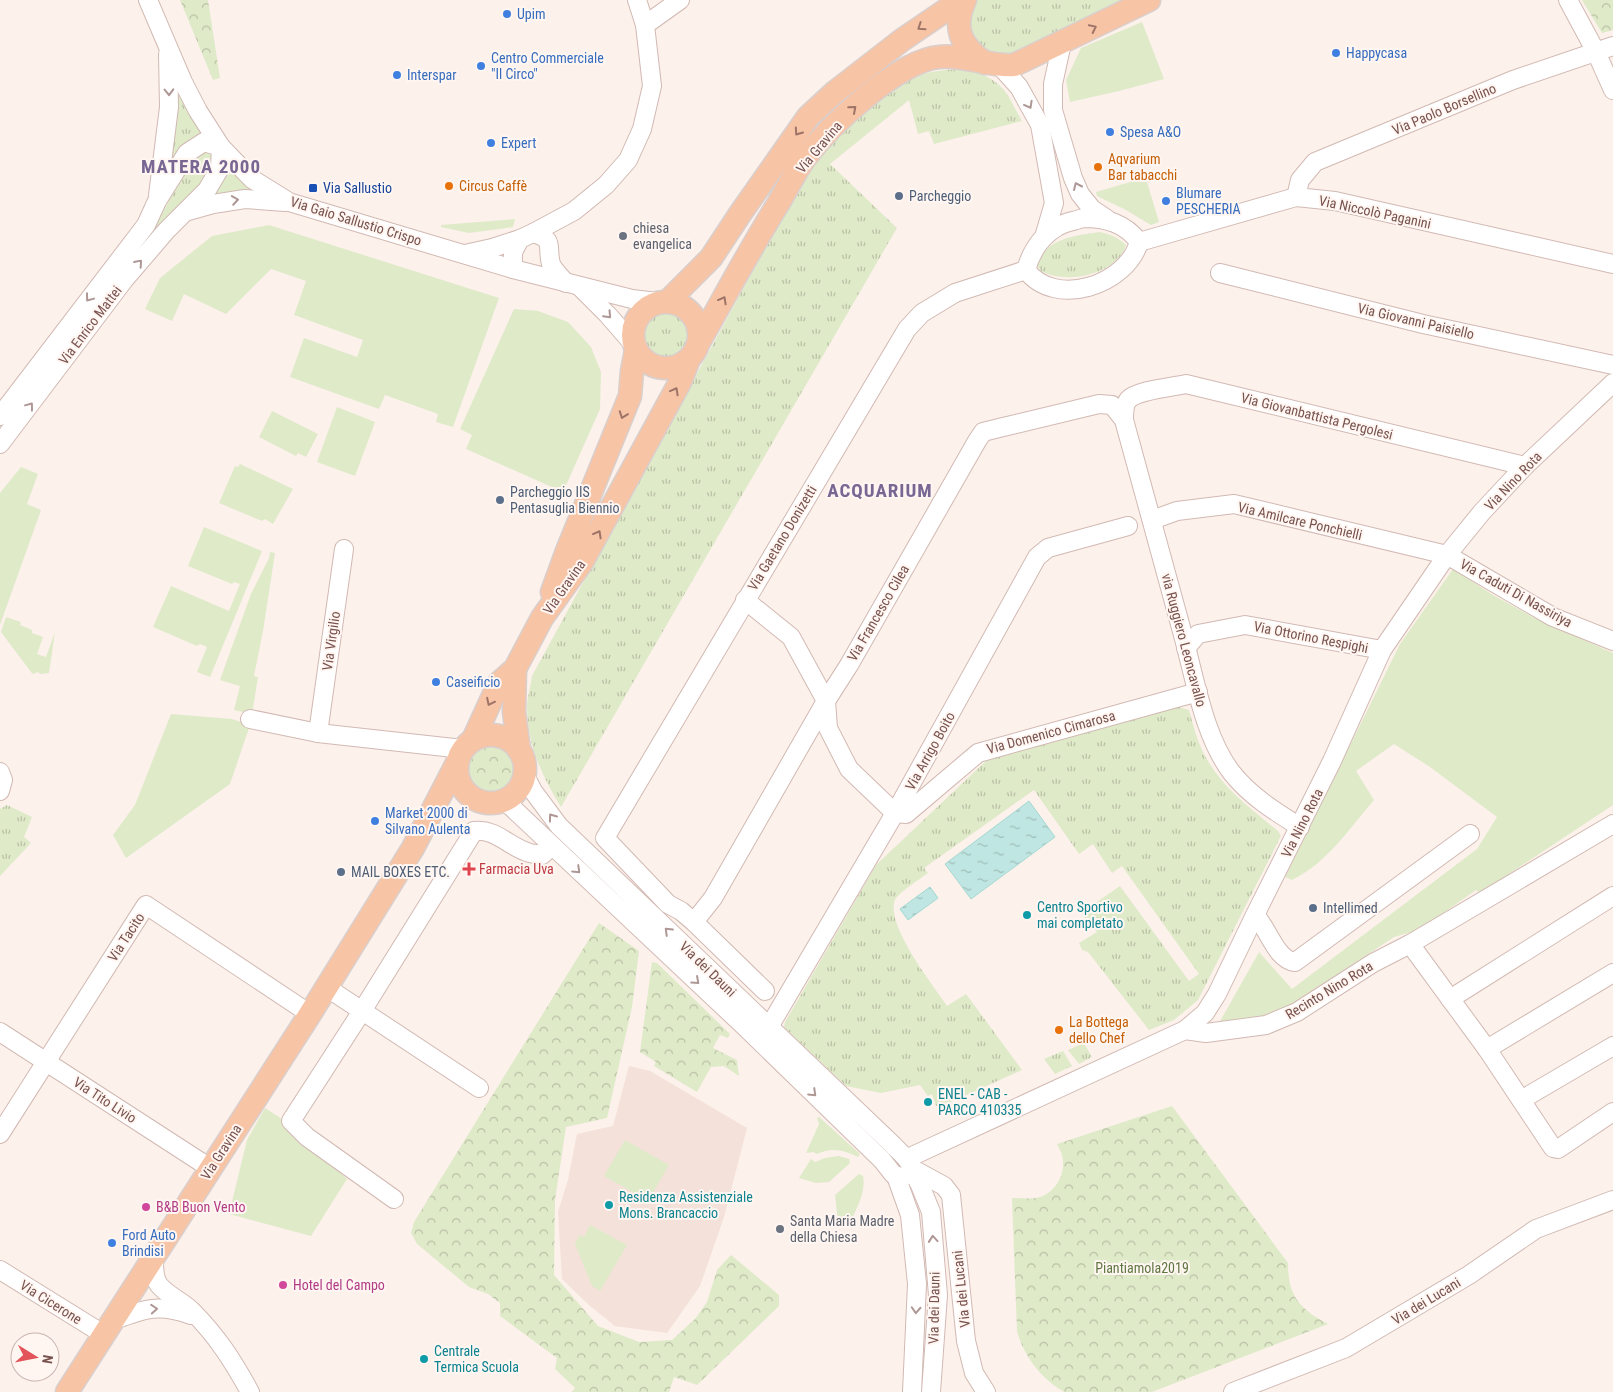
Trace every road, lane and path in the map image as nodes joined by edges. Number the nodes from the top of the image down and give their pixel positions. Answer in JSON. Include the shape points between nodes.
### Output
{"nodes":[{"id":1,"x":148,"y":0,"type":"edge"},
{"id":2,"x":637,"y":0,"type":"edge"},
{"id":3,"x":680,"y":0,"type":"edge"},
{"id":4,"x":962,"y":0,"type":"edge"},
{"id":5,"x":965,"y":0,"type":"edge"},
{"id":6,"x":1149,"y":0,"type":"edge"},
{"id":7,"x":1568,"y":0,"type":"edge"},
{"id":8,"x":645,"y":25,"type":"junction"},
{"id":9,"x":168,"y":43,"type":"junction"},
{"id":10,"x":1062,"y":43,"type":"junction"},
{"id":11,"x":1605,"y":49,"type":"edge"},
{"id":12,"x":993,"y":65,"type":"junction"},
{"id":13,"x":1613,"y":90,"type":"edge"},
{"id":14,"x":221,"y":147,"type":"junction"},
{"id":15,"x":1296,"y":197,"type":"junction"},
{"id":16,"x":157,"y":201,"type":"junction"},
{"id":17,"x":288,"y":202,"type":"junction"},
{"id":18,"x":187,"y":211,"type":"junction"},
{"id":19,"x":574,"y":211,"type":"junction"},
{"id":20,"x":1110,"y":221,"type":"junction"},
{"id":21,"x":526,"y":236,"type":"junction"},
{"id":22,"x":1044,"y":237,"type":"junction"},
{"id":23,"x":1139,"y":242,"type":"junction"},
{"id":24,"x":550,"y":248,"type":"junction"},
{"id":25,"x":463,"y":254,"type":"junction"},
{"id":26,"x":1613,"y":264,"type":"edge"},
{"id":27,"x":513,"y":269,"type":"junction"},
{"id":28,"x":1026,"y":270,"type":"junction"},
{"id":29,"x":1220,"y":273,"type":"dead end"},
{"id":30,"x":573,"y":285,"type":"junction"},
{"id":31,"x":663,"y":302,"type":"junction"},
{"id":32,"x":635,"y":348,"type":"junction"},
{"id":33,"x":694,"y":350,"type":"junction"},
{"id":34,"x":1613,"y":365,"type":"edge"},
{"id":35,"x":1613,"y":383,"type":"edge"},
{"id":36,"x":0,"y":416,"type":"edge"},
{"id":37,"x":1124,"y":420,"type":"junction"},
{"id":38,"x":0,"y":444,"type":"edge"},
{"id":39,"x":1525,"y":466,"type":"junction"},
{"id":40,"x":1152,"y":520,"type":"junction"},
{"id":41,"x":1128,"y":526,"type":"dead end"},
{"id":42,"x":344,"y":549,"type":"dead end"},
{"id":43,"x":1448,"y":555,"type":"junction"},
{"id":44,"x":745,"y":600,"type":"junction"},
{"id":45,"x":542,"y":618,"type":"junction"},
{"id":46,"x":1613,"y":641,"type":"edge"},
{"id":47,"x":1186,"y":648,"type":"junction"},
{"id":48,"x":1382,"y":650,"type":"junction"},
{"id":49,"x":515,"y":669,"type":"junction"},
{"id":50,"x":1198,"y":692,"type":"junction"},
{"id":51,"x":826,"y":701,"type":"junction"},
{"id":52,"x":250,"y":719,"type":"dead end"},
{"id":53,"x":318,"y":733,"type":"junction"},
{"id":54,"x":465,"y":750,"type":"junction"},
{"id":55,"x":519,"y":750,"type":"junction"},
{"id":56,"x":524,"y":774,"type":"junction"},
{"id":57,"x":504,"y":800,"type":"junction"},
{"id":58,"x":482,"y":801,"type":"junction"},
{"id":59,"x":895,"y":814,"type":"junction"},
{"id":60,"x":1613,"y":824,"type":"edge"},
{"id":61,"x":1300,"y":827,"type":"junction"},
{"id":62,"x":1470,"y":834,"type":"dead end"},
{"id":63,"x":416,"y":844,"type":"junction"},
{"id":64,"x":552,"y":846,"type":"junction"},
{"id":65,"x":1613,"y":896,"type":"edge"},
{"id":66,"x":1255,"y":915,"type":"junction"},
{"id":67,"x":694,"y":922,"type":"junction"},
{"id":68,"x":1410,"y":944,"type":"junction"},
{"id":69,"x":1613,"y":973,"type":"edge"},
{"id":70,"x":326,"y":987,"type":"junction"},
{"id":71,"x":765,"y":991,"type":"dead end"},
{"id":72,"x":1450,"y":999,"type":"junction"},
{"id":73,"x":362,"y":1011,"type":"junction"},
{"id":74,"x":310,"y":1014,"type":"junction"},
{"id":75,"x":748,"y":1019,"type":"junction"},
{"id":76,"x":768,"y":1027,"type":"junction"},
{"id":77,"x":1185,"y":1030,"type":"junction"},
{"id":78,"x":0,"y":1032,"type":"edge"},
{"id":79,"x":1613,"y":1046,"type":"edge"},
{"id":80,"x":1486,"y":1049,"type":"junction"},
{"id":81,"x":46,"y":1062,"type":"junction"},
{"id":82,"x":480,"y":1088,"type":"dead end"},
{"id":83,"x":1520,"y":1100,"type":"junction"},
{"id":84,"x":1613,"y":1112,"type":"edge"},
{"id":85,"x":0,"y":1134,"type":"edge"},
{"id":86,"x":901,"y":1166,"type":"junction"},
{"id":87,"x":210,"y":1168,"type":"junction"},
{"id":88,"x":944,"y":1186,"type":"junction"},
{"id":89,"x":925,"y":1198,"type":"junction"},
{"id":90,"x":394,"y":1199,"type":"dead end"},
{"id":91,"x":1613,"y":1200,"type":"edge"},
{"id":92,"x":154,"y":1255,"type":"junction"},
{"id":93,"x":0,"y":1270,"type":"edge"},
{"id":94,"x":197,"y":1317,"type":"junction"},
{"id":95,"x":107,"y":1328,"type":"junction"},
{"id":96,"x":72,"y":1386,"type":"edge"},
{"id":97,"x":250,"y":1392,"type":"edge"},
{"id":98,"x":912,"y":1392,"type":"edge"},
{"id":99,"x":930,"y":1392,"type":"edge"},
{"id":100,"x":986,"y":1392,"type":"edge"},
{"id":101,"x":1233,"y":1392,"type":"edge"}],
"edges":[{"from":1,"to":9,"type":"street","name":"Via Gaio Sallustio Crispo"},
{"from":2,"to":8,"type":"street","name":"Via Gaio Sallustio Crispo"},
{"from":3,"to":8,"type":"street"},
{"from":4,"to":31,"type":"main road","name":"Via Gravina","one_way":true,"via":[[902,40],[808,117],[711,258]]},
{"from":5,"to":12,"type":"main road","via":[[959,23],[962,39],[971,53]]},
{"from":10,"to":6,"type":"main road","name":"Via Gravina","one_way":true},
{"from":7,"to":11,"type":"street"},
{"from":8,"to":19,"type":"street","name":"Via Gaio Sallustio Crispo","via":[[652,86],[642,129],[628,160],[606,185]]},
{"from":9,"to":14,"type":"street","name":"Via Gaio Sallustio Crispo","via":[[187,89]]},
{"from":9,"to":16,"type":"street","name":"Via Enrico Mattei","one_way":true,"via":[[169,107]]},
{"from":10,"to":12,"type":"main road","name":"Via Gravina","via":[[1014,65]]},
{"from":20,"to":10,"type":"street","one_way":true,"via":[[1092,209],[1080,194],[1053,110],[1053,84]]},
{"from":11,"to":13,"type":"street"},
{"from":11,"to":15,"type":"street","name":"Via Paolo Borsellino","via":[[1513,80],[1315,162],[1300,180]]},
{"from":12,"to":22,"type":"street","one_way":true,"via":[[1019,87],[1040,125],[1054,203]]},
{"from":33,"to":12,"type":"main road","name":"Via Gravina","one_way":true,"via":[[806,158],[843,117],[886,81],[918,62],[939,57]]},
{"from":14,"to":16,"type":"street","name":"Via Enrico Mattei","via":[[204,142],[186,153]]},
{"from":14,"to":17,"type":"street","name":"Via Gaio Sallustio Crispo","via":[[252,179]]},
{"from":14,"to":18,"type":"street","name":"Via Enrico Mattei","via":[[220,168],[207,190]]},
{"from":15,"to":23,"type":"street","name":"Via Niccolò Paganini"},
{"from":15,"to":26,"type":"street","name":"Via Niccolò Paganini","via":[[1335,201]]},
{"from":16,"to":36,"type":"street","name":"Via Enrico Mattei","one_way":true,"via":[[146,225]]},
{"from":18,"to":17,"type":"street","name":"Via Enrico Mattei","one_way":true,"via":[[245,198]]},
{"from":17,"to":25,"type":"street","name":"Via Gaio Sallustio Crispo"},
{"from":38,"to":18,"type":"street","name":"Via Enrico Mattei","one_way":true,"via":[[124,280]]},
{"from":19,"to":21,"type":"street","name":"Via Gaio Sallustio Crispo"},
{"from":19,"to":24,"type":"street","name":"Via Gaio Sallustio Crispo","via":[[555,235]]},
{"from":20,"to":22,"type":"street","via":[[1083,218],[1058,226]]},
{"from":20,"to":23,"type":"street","via":[[1132,232]]},
{"from":21,"to":24,"type":"street","via":[[544,237]]},
{"from":21,"to":25,"type":"street","name":"Via Gaio Sallustio Crispo"},
{"from":21,"to":27,"type":"street","via":[[513,252]]},
{"from":22,"to":28,"type":"street","via":[[1030,254]]},
{"from":23,"to":28,"type":"street","via":[[1130,262],[1104,281],[1087,287],[1074,290],[1043,286]]},
{"from":24,"to":30,"type":"street","via":[[552,266]]},
{"from":25,"to":27,"type":"street","name":"Via Gaio Sallustio Crispo"},
{"from":27,"to":30,"type":"street","name":"Via Gaio Sallustio Crispo"},
{"from":28,"to":44,"type":"street","name":"Via Gaetano Donizetti","via":[[955,293],[922,313],[907,329]]},
{"from":29,"to":34,"type":"street","name":"Via Giovanni Paisiello","via":[[1423,324]]},
{"from":30,"to":31,"type":"street","name":"Via Gaio Sallustio Crispo","via":[[632,299]]},
{"from":30,"to":32,"type":"street","one_way":true,"via":[[608,315]]},
{"from":31,"to":32,"type":"main road","via":[[646,308],[638,317],[633,328]]},
{"from":31,"to":33,"type":"main road","via":[[681,305],[690,312],[698,326]]},
{"from":32,"to":33,"type":"main road","via":[[643,359],[662,368],[681,365]]},
{"from":32,"to":45,"type":"main road","name":"Via Gravina","one_way":true,"via":[[630,396]]},
{"from":45,"to":33,"type":"main road","name":"Via Gravina","one_way":true,"via":[[582,562],[680,382]]},
{"from":35,"to":39,"type":"street","name":"Via Nino Rota"},
{"from":37,"to":39,"type":"street","name":"Via Giovanbattista Pergolesi","via":[[1128,400],[1138,394],[1186,384]]},
{"from":37,"to":40,"type":"street","name":"via Ruggiero Leoncavallo"},
{"from":37,"to":51,"type":"street","name":"Via Francesco Cilea","via":[[1112,405],[1106,404],[984,432]]},
{"from":39,"to":43,"type":"street","name":"Via Nino Rota"},
{"from":40,"to":43,"type":"street","name":"Via Amilcare Ponchielli","via":[[1177,511],[1234,504]]},
{"from":40,"to":47,"type":"street","name":"via Ruggiero Leoncavallo"},
{"from":41,"to":59,"type":"street","name":"Via Arrigo Boito","via":[[1048,548],[1037,557]]},
{"from":42,"to":53,"type":"street","name":"Via Virgilio"},
{"from":43,"to":46,"type":"street","name":"Via Caduti Di Nassiriya","via":[[1553,617]]},
{"from":43,"to":48,"type":"street","name":"Via Nino Rota"},
{"from":44,"to":51,"type":"street","via":[[791,637]]},
{"from":44,"to":67,"type":"street","name":"Via Gaetano Donizetti","via":[[605,838],[668,904]]},
{"from":45,"to":49,"type":"main road"},
{"from":47,"to":48,"type":"street","name":"Via Ottorino Respighi","via":[[1198,634],[1245,625]]},
{"from":47,"to":50,"type":"street","name":"via Ruggiero Leoncavallo"},
{"from":48,"to":61,"type":"street","name":"Via Nino Rota"},
{"from":49,"to":54,"type":"main road","one_way":true,"via":[[499,683]]},
{"from":49,"to":55,"type":"main road","via":[[514,712]]},
{"from":50,"to":59,"type":"street","name":"Via Domenico Cimarosa","via":[[978,752],[906,814]]},
{"from":50,"to":61,"type":"street","name":"via Ruggiero Leoncavallo","via":[[1215,744],[1232,773],[1273,811]]},
{"from":51,"to":59,"type":"street","via":[[828,728],[850,769]]},
{"from":51,"to":67,"type":"street","name":"Via Francesco Cilea","via":[[713,898]]},
{"from":52,"to":53,"type":"street"},
{"from":53,"to":54,"type":"street"},
{"from":54,"to":55,"type":"main road","via":[[482,736],[498,736],[512,742]]},
{"from":54,"to":58,"type":"main road","via":[[457,771],[462,786],[472,797]]},
{"from":54,"to":63,"type":"main road"},
{"from":55,"to":56,"type":"main road","via":[[525,766]]},
{"from":56,"to":57,"type":"main road","via":[[517,790]]},
{"from":75,"to":56,"type":"street","name":"Via dei Dauni","one_way":true,"via":[[559,826]]},
{"from":57,"to":58,"type":"main road"},
{"from":57,"to":64,"type":"street","name":"Via dei Dauni"},
{"from":58,"to":63,"type":"main road","via":[[463,801],[453,807]]},
{"from":59,"to":76,"type":"street","name":"Via Arrigo Boito"},
{"from":60,"to":68,"type":"street","name":"Recinto Nino Rota"},
{"from":61,"to":66,"type":"street","name":"Via Nino Rota"},
{"from":62,"to":66,"type":"street","via":[[1295,962],[1288,961],[1280,953]]},
{"from":63,"to":70,"type":"main road","name":"Via Gravina"},
{"from":64,"to":73,"type":"street","via":[[542,855],[529,853],[492,833],[474,831]]},
{"from":64,"to":75,"type":"street","name":"Via dei Dauni","one_way":true},
{"from":65,"to":72,"type":"street"},
{"from":66,"to":77,"type":"street","name":"Via Nino Rota","via":[[1217,994],[1204,1013]]},
{"from":67,"to":71,"type":"street"},
{"from":68,"to":72,"type":"street"},
{"from":68,"to":77,"type":"street","name":"Recinto Nino Rota","via":[[1373,963],[1297,1012],[1266,1026],[1206,1033]]},
{"from":69,"to":80,"type":"street"},
{"from":70,"to":73,"type":"street"},
{"from":70,"to":74,"type":"main road","name":"Via Gravina"},
{"from":72,"to":80,"type":"street"},
{"from":73,"to":82,"type":"street"},
{"from":73,"to":90,"type":"street","via":[[291,1121],[307,1137]]},
{"from":74,"to":81,"type":"street","name":"Via Tacito","via":[[146,905]]},
{"from":74,"to":87,"type":"main road","name":"Via Gravina"},
{"from":75,"to":76,"type":"street","name":"Via dei Dauni"},
{"from":75,"to":86,"type":"street","name":"Via dei Dauni","one_way":true,"via":[[882,1160]]},
{"from":76,"to":86,"type":"street","name":"Via dei Dauni","via":[[893,1145]]},
{"from":77,"to":86,"type":"street","name":"Via Nino Rota"},
{"from":78,"to":81,"type":"street","name":"Via Tito Livio"},
{"from":79,"to":83,"type":"street"},
{"from":80,"to":83,"type":"street"},
{"from":81,"to":85,"type":"street","name":"Via Tacito"},
{"from":81,"to":87,"type":"street","name":"Via Tito Livio"},
{"from":83,"to":84,"type":"street","via":[[1548,1142],[1558,1149]]},
{"from":86,"to":88,"type":"street"},
{"from":86,"to":89,"type":"street","name":"Via dei Dauni"},
{"from":86,"to":98,"type":"street","name":"Via dei Dauni","one_way":true,"via":[[917,1284]]},
{"from":87,"to":92,"type":"main road","name":"Via Gravina"},
{"from":88,"to":89,"type":"street","via":[[933,1186]]},
{"from":88,"to":100,"type":"street","name":"Via dei Lucani","via":[[951,1195],[966,1340],[974,1373]]},
{"from":99,"to":89,"type":"street","name":"Via dei Dauni","one_way":true,"via":[[938,1295],[930,1212]]},
{"from":91,"to":101,"type":"street","name":"Via dei Lucani","via":[[1536,1229],[1469,1275],[1346,1348]]},
{"from":92,"to":94,"type":"street","via":[[157,1284]]},
{"from":92,"to":95,"type":"main road","name":"Via Gravina"},
{"from":93,"to":95,"type":"street","name":"Via Cicerone"},
{"from":95,"to":94,"type":"street","one_way":true,"via":[[140,1310],[178,1310]]},
{"from":94,"to":97,"type":"street","via":[[232,1359]]},
{"from":95,"to":96,"type":"main road","name":"Via Gravina"}]}
